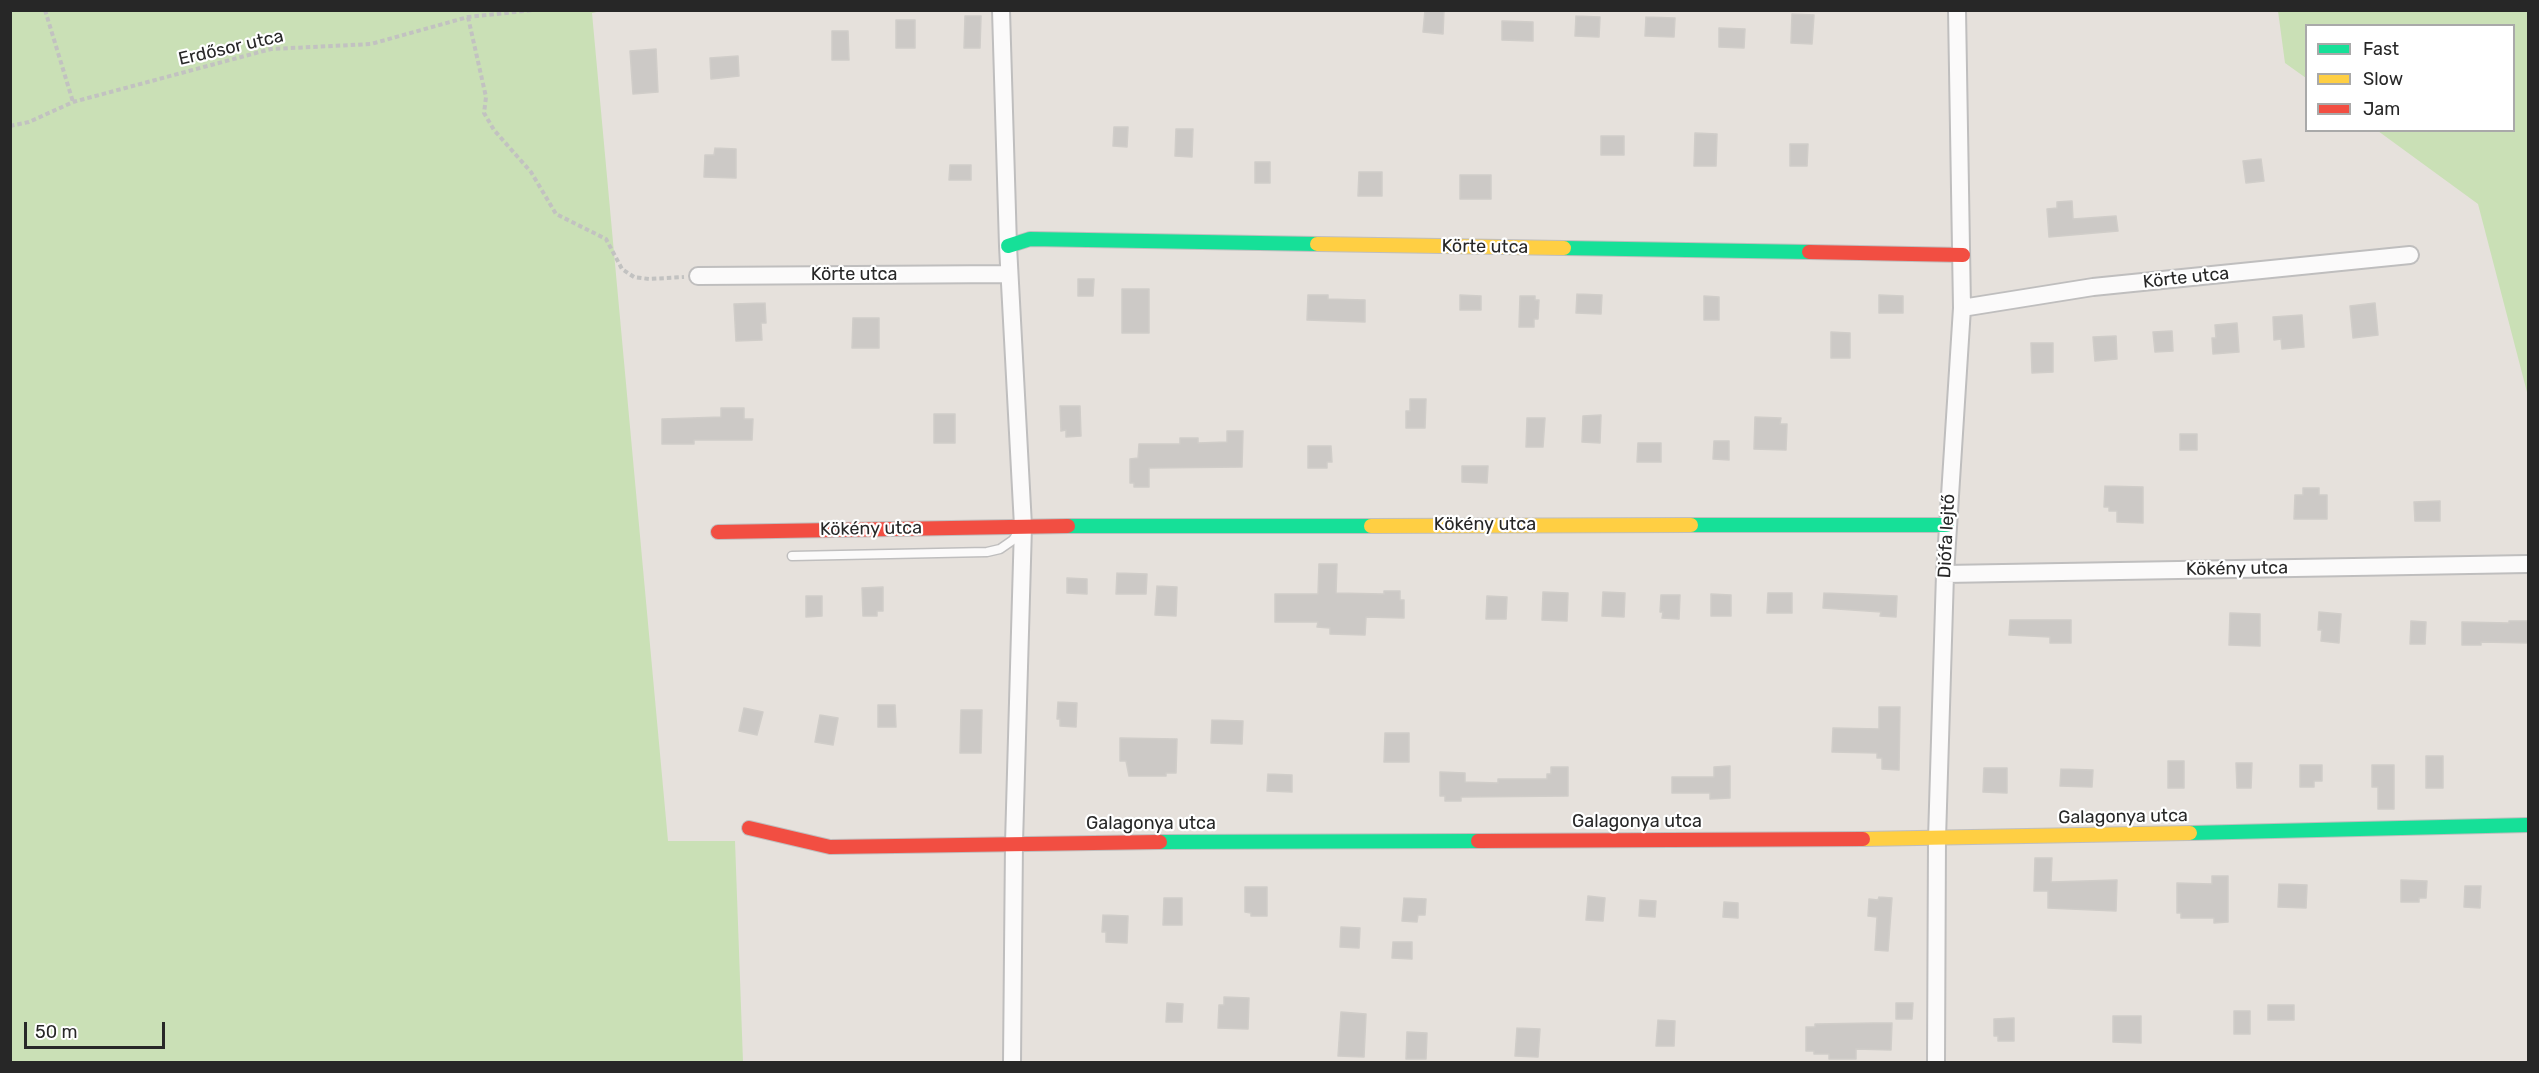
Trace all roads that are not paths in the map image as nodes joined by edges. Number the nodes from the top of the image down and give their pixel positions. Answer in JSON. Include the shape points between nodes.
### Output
{"nodes":[{"id":1,"x":1001,"y":10,"type":"edge"},
{"id":2,"x":1956,"y":10,"type":"edge"},
{"id":3,"x":1008,"y":246,"type":"junction"},
{"id":4,"x":1963,"y":255,"type":"junction"},
{"id":5,"x":2410,"y":255,"type":"dead end"},
{"id":6,"x":1010,"y":274,"type":"junction"},
{"id":7,"x":698,"y":276,"type":"road end"},
{"id":8,"x":1962,"y":308,"type":"junction"},
{"id":9,"x":1947,"y":525,"type":"junction"},
{"id":10,"x":1023,"y":526,"type":"junction"},
{"id":11,"x":718,"y":532,"type":"dead end"},
{"id":12,"x":792,"y":556,"type":"dead end"},
{"id":13,"x":2529,"y":564,"type":"edge"},
{"id":14,"x":1945,"y":574,"type":"junction"},
{"id":15,"x":2529,"y":825,"type":"edge"},
{"id":16,"x":749,"y":828,"type":"dead end"},
{"id":17,"x":1937,"y":839,"type":"junction"},
{"id":18,"x":1014,"y":843,"type":"junction"},
{"id":19,"x":1012,"y":1062,"type":"edge"},
{"id":20,"x":1936,"y":1062,"type":"edge"}],
"edges":[{"from":1,"to":3,"type":"street"},
{"from":2,"to":4,"type":"street","name":"Diófa lejtő"},
{"from":3,"to":4,"type":"street","name":"Körte utca","via":[[1030,239]]},
{"from":3,"to":6,"type":"street"},
{"from":4,"to":8,"type":"street","name":"Diófa lejtő"},
{"from":5,"to":8,"type":"street","name":"Körte utca","via":[[2093,287]]},
{"from":6,"to":7,"type":"street","name":"Körte utca"},
{"from":6,"to":10,"type":"street"},
{"from":8,"to":9,"type":"street","name":"Diófa lejtő"},
{"from":9,"to":10,"type":"street","name":"Kökény utca"},
{"from":9,"to":14,"type":"street","name":"Diófa lejtő"},
{"from":10,"to":11,"type":"street","name":"Kökény utca"},
{"from":10,"to":12,"type":"lane","name":"Kökény utca","via":[[1013,540],[987,552]]},
{"from":10,"to":18,"type":"street"},
{"from":13,"to":14,"type":"street","name":"Kökény utca"},
{"from":14,"to":17,"type":"street","name":"Diófa lejtő"},
{"from":15,"to":17,"type":"street","name":"Galagonya utca"},
{"from":16,"to":18,"type":"street","name":"Galagonya utca","via":[[830,847]]},
{"from":17,"to":18,"type":"street","name":"Galagonya utca"},
{"from":17,"to":20,"type":"street","name":"Diófa lejtő"},
{"from":18,"to":19,"type":"street"}]}
